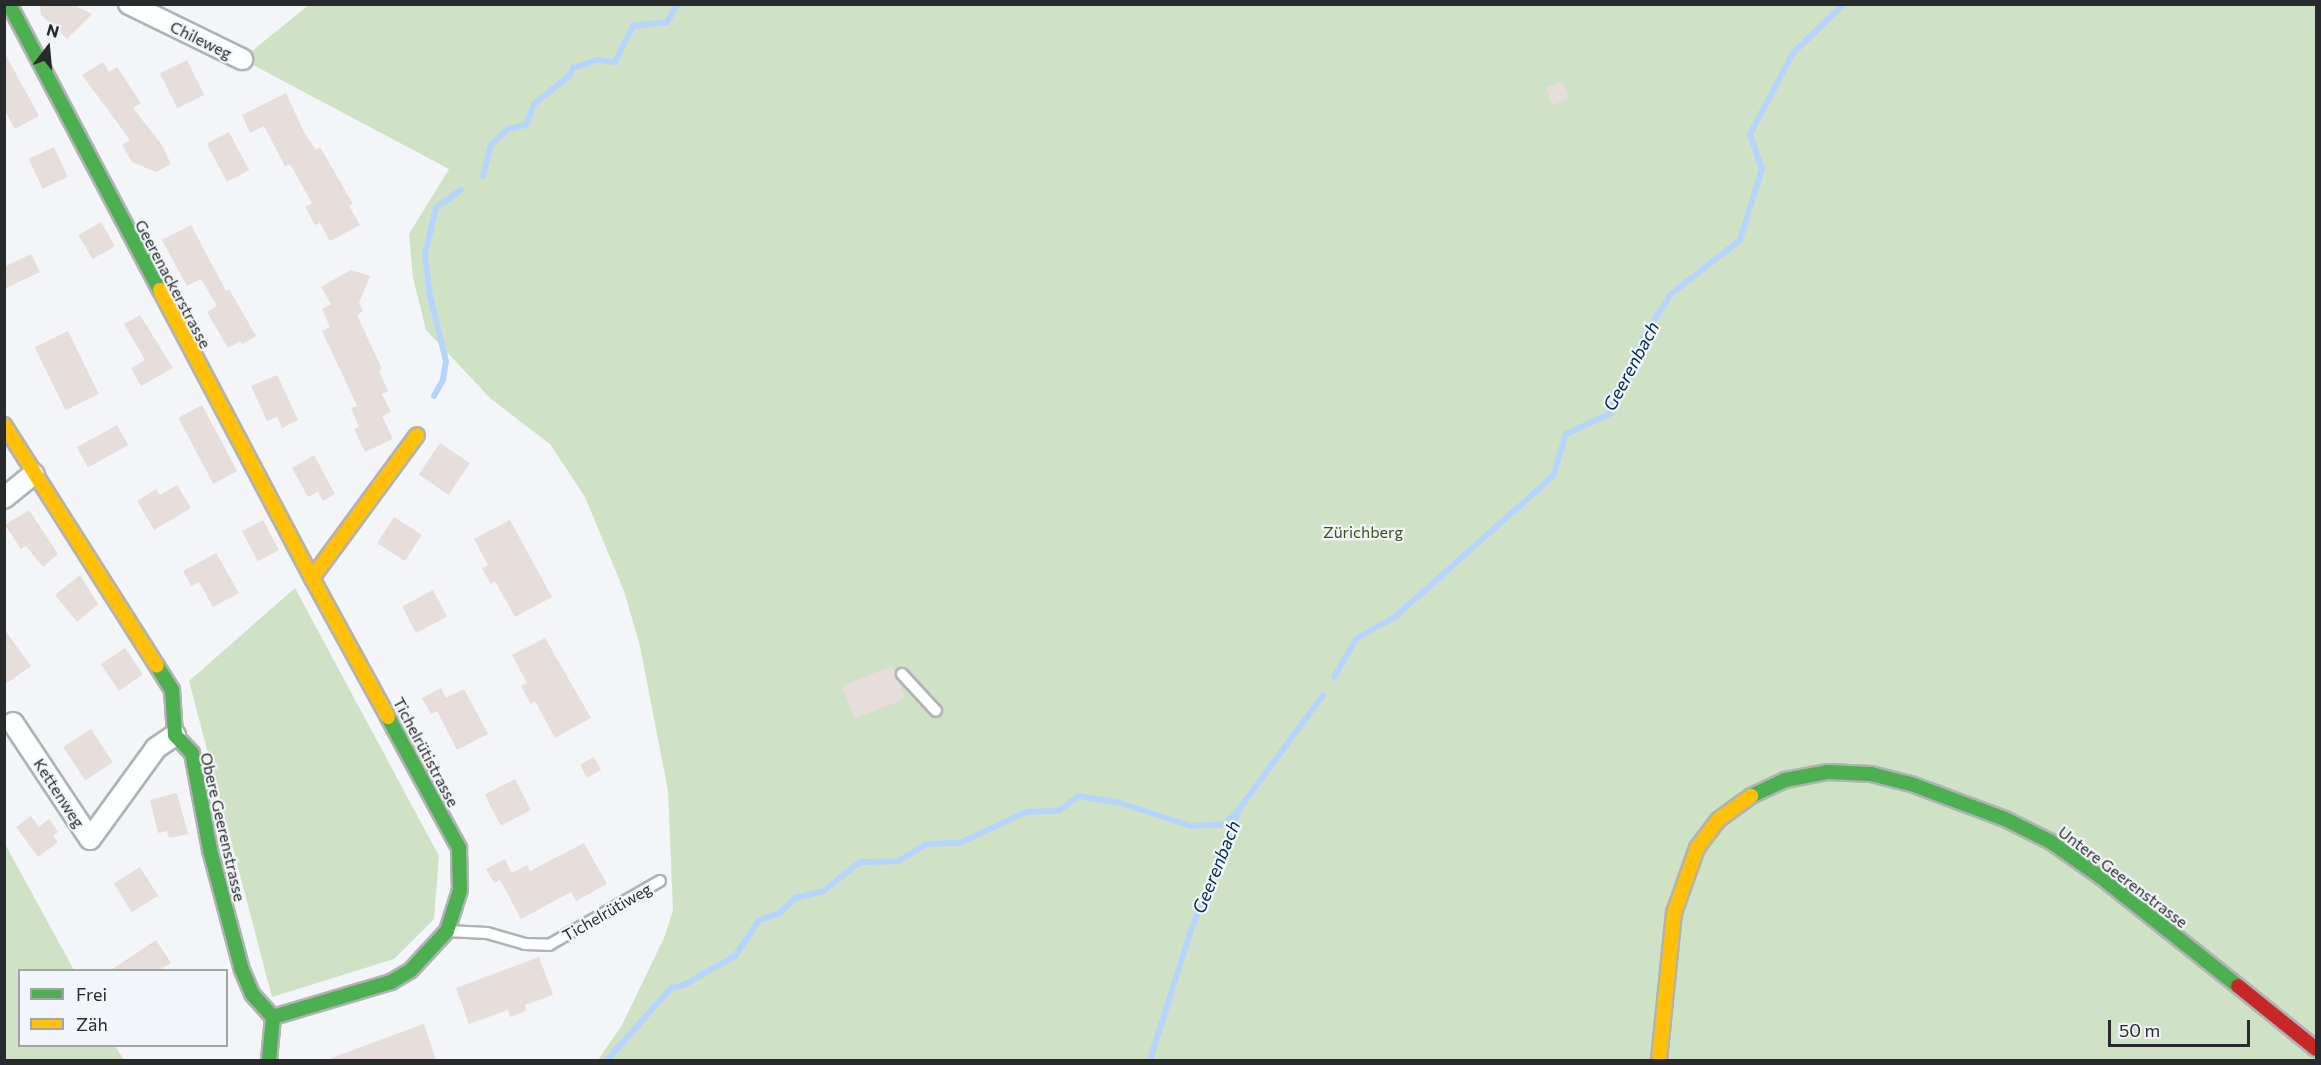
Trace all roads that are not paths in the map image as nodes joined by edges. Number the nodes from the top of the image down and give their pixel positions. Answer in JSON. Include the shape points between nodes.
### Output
{"nodes":[{"id":1,"x":9,"y":4,"type":"edge"},
{"id":2,"x":129,"y":4,"type":"edge"},
{"id":3,"x":242,"y":59,"type":"dead end"},
{"id":4,"x":4,"y":425,"type":"edge"},
{"id":5,"x":417,"y":435,"type":"dead end"},
{"id":6,"x":34,"y":474,"type":"junction"},
{"id":7,"x":4,"y":498,"type":"edge"},
{"id":8,"x":312,"y":578,"type":"junction"},
{"id":9,"x":902,"y":674,"type":"dead end"},
{"id":10,"x":936,"y":711,"type":"dead end"},
{"id":11,"x":13,"y":723,"type":"dead end"},
{"id":12,"x":175,"y":735,"type":"junction"},
{"id":13,"x":660,"y":880,"type":"dead end"},
{"id":14,"x":447,"y":931,"type":"junction"},
{"id":15,"x":273,"y":1017,"type":"junction"},
{"id":16,"x":2316,"y":1049,"type":"edge"},
{"id":17,"x":269,"y":1060,"type":"edge"},
{"id":18,"x":1659,"y":1060,"type":"edge"}],
"edges":[{"from":1,"to":8,"type":"street","name":"Geerenackerstrasse"},
{"from":2,"to":3,"type":"street","name":"Chileweg"},
{"from":4,"to":6,"type":"street"},
{"from":5,"to":8,"type":"street"},
{"from":6,"to":7,"type":"street"},
{"from":6,"to":12,"type":"street","via":[[165,675],[172,690]]},
{"from":8,"to":14,"type":"street","name":"Tichelrütistrasse","via":[[459,848],[460,890]]},
{"from":9,"to":10,"type":"lane"},
{"from":11,"to":12,"type":"street","name":"Kettenweg","via":[[90,839],[156,748]]},
{"from":12,"to":15,"type":"street","name":"Obere Geerenstrasse","via":[[192,753],[210,850],[242,969],[252,994]]},
{"from":13,"to":14,"type":"lane","name":"Tichelrütiweg","via":[[549,945],[525,944],[487,933]]},
{"from":14,"to":15,"type":"street","name":"Tichelrütistrasse","via":[[426,959],[391,982]]},
{"from":15,"to":17,"type":"street"},
{"from":16,"to":18,"type":"street","name":"Untere Geerenstrasse","via":[[2101,877],[2051,842],[2005,819],[1911,784],[1871,774],[1828,772],[1785,780],[1746,798],[1718,820],[1697,848],[1674,913]]}]}
